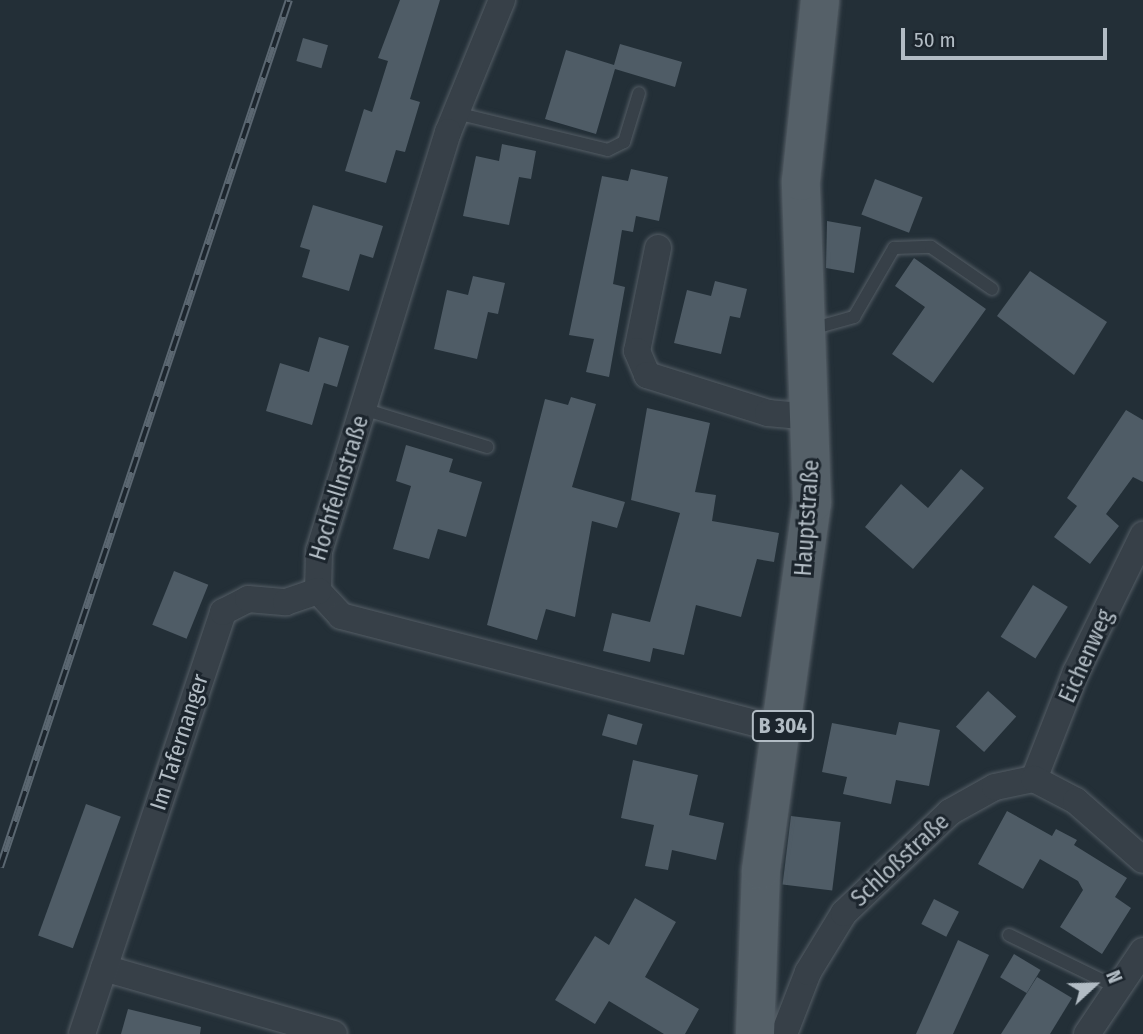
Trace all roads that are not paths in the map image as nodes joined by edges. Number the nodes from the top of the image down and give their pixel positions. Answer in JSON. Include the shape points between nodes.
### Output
{"nodes":[{"id":1,"x":502,"y":0,"type":"edge"},
{"id":2,"x":820,"y":0,"type":"edge"},
{"id":3,"x":639,"y":93,"type":"dead end"},
{"id":4,"x":456,"y":113,"type":"junction"},
{"id":5,"x":658,"y":248,"type":"dead end"},
{"id":6,"x":992,"y":289,"type":"dead end"},
{"id":7,"x":807,"y":329,"type":"junction"},
{"id":8,"x":363,"y":409,"type":"junction"},
{"id":9,"x":812,"y":417,"type":"junction"},
{"id":10,"x":487,"y":447,"type":"dead end"},
{"id":11,"x":1143,"y":535,"type":"edge"},
{"id":12,"x":318,"y":591,"type":"junction"},
{"id":13,"x":783,"y":730,"type":"junction"},
{"id":14,"x":1034,"y":779,"type":"junction"},
{"id":15,"x":1143,"y":860,"type":"edge"},
{"id":16,"x":1009,"y":935,"type":"dead end"},
{"id":17,"x":1143,"y":951,"type":"edge"},
{"id":18,"x":104,"y":968,"type":"junction"},
{"id":19,"x":1118,"y":988,"type":"junction"},
{"id":20,"x":82,"y":1034,"type":"edge"},
{"id":21,"x":334,"y":1034,"type":"edge"},
{"id":22,"x":755,"y":1034,"type":"edge"},
{"id":23,"x":784,"y":1034,"type":"edge"},
{"id":24,"x":1087,"y":1034,"type":"edge"}],
"edges":[{"from":1,"to":4,"type":"street","name":"Hochfellnstraße"},
{"from":2,"to":7,"type":"main road","name":"Hauptstraße","number":"B 304","via":[[802,181]]},
{"from":3,"to":4,"type":"lane","via":[[624,142],[608,150]]},
{"from":4,"to":8,"type":"street","name":"Hochfellnstraße"},
{"from":5,"to":9,"type":"street","via":[[637,351],[647,375],[768,414]]},
{"from":6,"to":7,"type":"lane","via":[[930,247],[894,248],[854,317]]},
{"from":7,"to":9,"type":"main road","name":"Hauptstraße","number":"B 304"},
{"from":8,"to":10,"type":"lane"},
{"from":8,"to":12,"type":"street","name":"Hochfellnstraße","via":[[319,551]]},
{"from":9,"to":13,"type":"main road","name":"Hauptstraße","number":"B 304","via":[[810,528]]},
{"from":11,"to":14,"type":"street","name":"Eichenweg","via":[[1076,672]]},
{"from":12,"to":13,"type":"street","name":"Hochfellnstraße","via":[[341,616]]},
{"from":12,"to":18,"type":"street","name":"Im Tafernanger","via":[[286,602],[248,599],[223,611]]},
{"from":13,"to":22,"type":"main road","name":"Hauptstraße","number":"B 304","via":[[756,917]]},
{"from":14,"to":15,"type":"street","via":[[1076,801]]},
{"from":14,"to":23,"type":"street","name":"Schloßstraße","via":[[995,787],[950,812],[844,913],[808,972]]},
{"from":16,"to":19,"type":"lane"},
{"from":17,"to":19,"type":"street"},
{"from":18,"to":20,"type":"street","name":"Im Tafernanger"},
{"from":18,"to":21,"type":"street"},
{"from":19,"to":24,"type":"street"}]}
